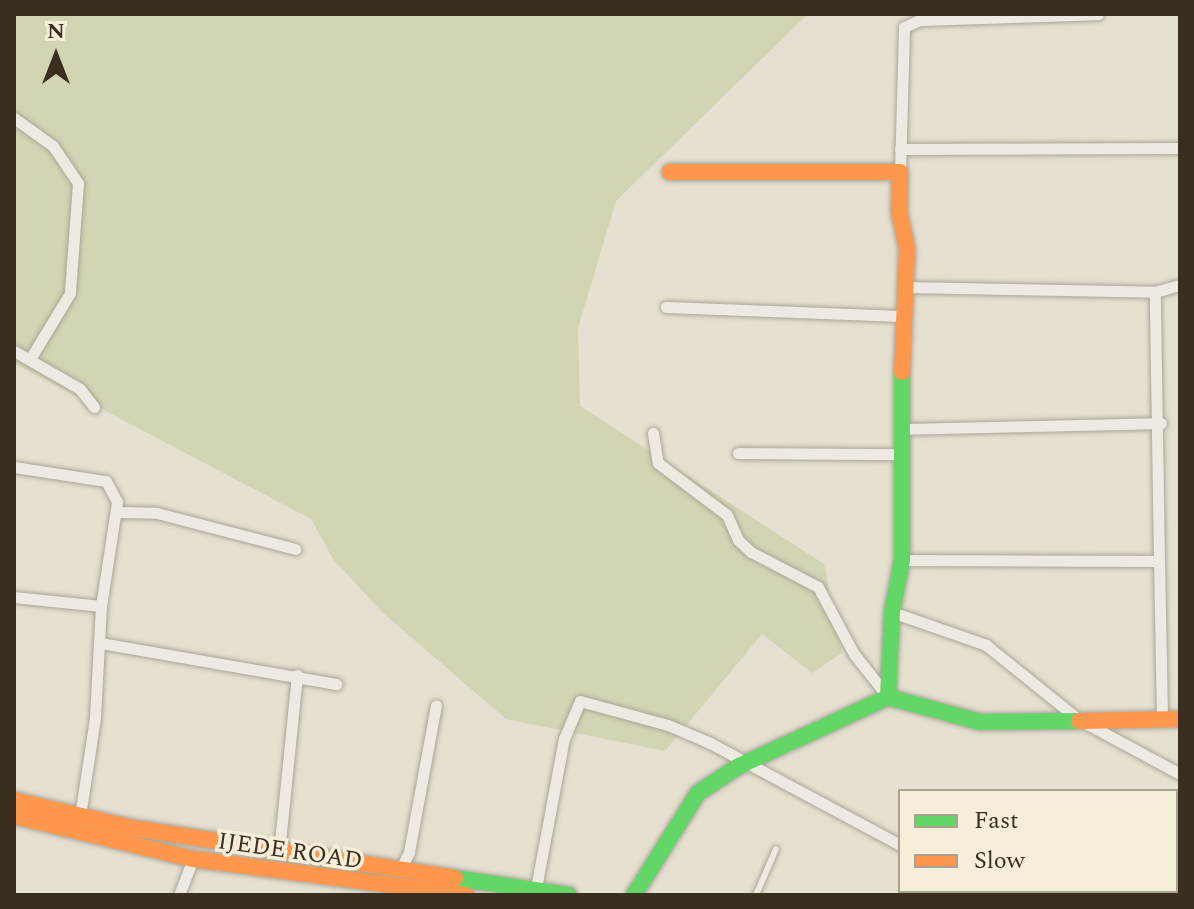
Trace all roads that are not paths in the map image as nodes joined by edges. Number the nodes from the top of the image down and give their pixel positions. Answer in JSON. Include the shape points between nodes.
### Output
{"nodes":[{"id":1,"x":1098,"y":14,"type":"edge"},
{"id":2,"x":14,"y":118,"type":"edge"},
{"id":3,"x":1180,"y":148,"type":"edge"},
{"id":4,"x":900,"y":149,"type":"junction"},
{"id":5,"x":670,"y":172,"type":"dead end"},
{"id":6,"x":900,"y":172,"type":"junction"},
{"id":7,"x":1180,"y":285,"type":"edge"},
{"id":8,"x":905,"y":287,"type":"junction"},
{"id":9,"x":1155,"y":292,"type":"junction"},
{"id":10,"x":666,"y":307,"type":"dead end"},
{"id":11,"x":902,"y":316,"type":"junction"},
{"id":12,"x":14,"y":351,"type":"edge"},
{"id":13,"x":30,"y":359,"type":"junction"},
{"id":14,"x":94,"y":407,"type":"dead end"},
{"id":15,"x":1161,"y":423,"type":"junction"},
{"id":16,"x":900,"y":429,"type":"junction"},
{"id":17,"x":653,"y":433,"type":"dead end"},
{"id":18,"x":738,"y":453,"type":"dead end"},
{"id":19,"x":901,"y":454,"type":"junction"},
{"id":20,"x":14,"y":467,"type":"edge"},
{"id":21,"x":118,"y":512,"type":"junction"},
{"id":22,"x":295,"y":549,"type":"dead end"},
{"id":23,"x":902,"y":560,"type":"junction"},
{"id":24,"x":1159,"y":561,"type":"junction"},
{"id":25,"x":14,"y":597,"type":"edge"},
{"id":26,"x":101,"y":606,"type":"junction"},
{"id":27,"x":892,"y":612,"type":"junction"},
{"id":28,"x":101,"y":643,"type":"junction"},
{"id":29,"x":297,"y":675,"type":"junction"},
{"id":30,"x":336,"y":684,"type":"dead end"},
{"id":31,"x":888,"y":697,"type":"junction"},
{"id":32,"x":436,"y":705,"type":"dead end"},
{"id":33,"x":1162,"y":718,"type":"junction"},
{"id":34,"x":1078,"y":719,"type":"junction"},
{"id":35,"x":1180,"y":719,"type":"edge"},
{"id":36,"x":748,"y":762,"type":"junction"},
{"id":37,"x":1180,"y":774,"type":"edge"},
{"id":38,"x":14,"y":800,"type":"edge"},
{"id":39,"x":14,"y":816,"type":"edge"},
{"id":40,"x":80,"y":816,"type":"junction"},
{"id":41,"x":898,"y":844,"type":"edge"},
{"id":42,"x":776,"y":849,"type":"dead end"},
{"id":43,"x":279,"y":852,"type":"junction"},
{"id":44,"x":193,"y":859,"type":"junction"},
{"id":45,"x":401,"y":868,"type":"junction"},
{"id":46,"x":467,"y":877,"type":"junction"},
{"id":47,"x":536,"y":888,"type":"junction"},
{"id":48,"x":179,"y":895,"type":"edge"},
{"id":49,"x":466,"y":895,"type":"edge"},
{"id":50,"x":569,"y":895,"type":"edge"},
{"id":51,"x":634,"y":895,"type":"edge"},
{"id":52,"x":756,"y":895,"type":"edge"}],
"edges":[{"from":1,"to":4,"type":"street","via":[[911,22],[900,37]]},
{"from":2,"to":13,"type":"street","via":[[53,146],[78,183],[70,293]]},
{"from":3,"to":4,"type":"street"},
{"from":4,"to":6,"type":"street"},
{"from":5,"to":6,"type":"street"},
{"from":6,"to":8,"type":"street"},
{"from":7,"to":9,"type":"street"},
{"from":8,"to":9,"type":"street"},
{"from":8,"to":11,"type":"street"},
{"from":9,"to":15,"type":"street"},
{"from":10,"to":11,"type":"street"},
{"from":11,"to":16,"type":"street"},
{"from":12,"to":13,"type":"street"},
{"from":13,"to":14,"type":"street","via":[[88,394]]},
{"from":15,"to":16,"type":"street"},
{"from":15,"to":24,"type":"street"},
{"from":16,"to":19,"type":"street"},
{"from":17,"to":31,"type":"street","via":[[658,463],[727,515],[738,540],[818,587],[854,654]]},
{"from":18,"to":19,"type":"street"},
{"from":19,"to":23,"type":"street"},
{"from":20,"to":21,"type":"street","via":[[106,481]]},
{"from":21,"to":22,"type":"street","via":[[188,520]]},
{"from":21,"to":26,"type":"street"},
{"from":23,"to":24,"type":"street"},
{"from":23,"to":27,"type":"street"},
{"from":24,"to":33,"type":"street"},
{"from":25,"to":26,"type":"street"},
{"from":26,"to":28,"type":"street"},
{"from":27,"to":31,"type":"street"},
{"from":27,"to":34,"type":"street","via":[[986,645]]},
{"from":28,"to":29,"type":"street"},
{"from":28,"to":40,"type":"street"},
{"from":29,"to":30,"type":"street"},
{"from":29,"to":43,"type":"street"},
{"from":31,"to":34,"type":"street","via":[[980,722]]},
{"from":31,"to":36,"type":"street"},
{"from":32,"to":45,"type":"street","via":[[409,852]]},
{"from":33,"to":34,"type":"street"},
{"from":33,"to":35,"type":"street"},
{"from":34,"to":37,"type":"street"},
{"from":36,"to":41,"type":"street"},
{"from":36,"to":47,"type":"street","via":[[668,725],[580,701],[564,739]]},
{"from":36,"to":51,"type":"street","via":[[718,778],[685,807]]},
{"from":38,"to":40,"type":"street","name":"IJEDE ROAD"},
{"from":39,"to":44,"type":"street","name":"IJEDE ROAD"},
{"from":40,"to":43,"type":"street","name":"IJEDE ROAD"},
{"from":42,"to":52,"type":"lane"},
{"from":43,"to":45,"type":"street","name":"IJEDE ROAD"},
{"from":44,"to":48,"type":"street"},
{"from":44,"to":49,"type":"street","name":"IJEDE ROAD"},
{"from":45,"to":46,"type":"street","name":"IJEDE ROAD"},
{"from":46,"to":47,"type":"street","name":"IJEDE ROAD"},
{"from":46,"to":49,"type":"street"},
{"from":47,"to":50,"type":"street","name":"IJEDE ROAD"}]}
